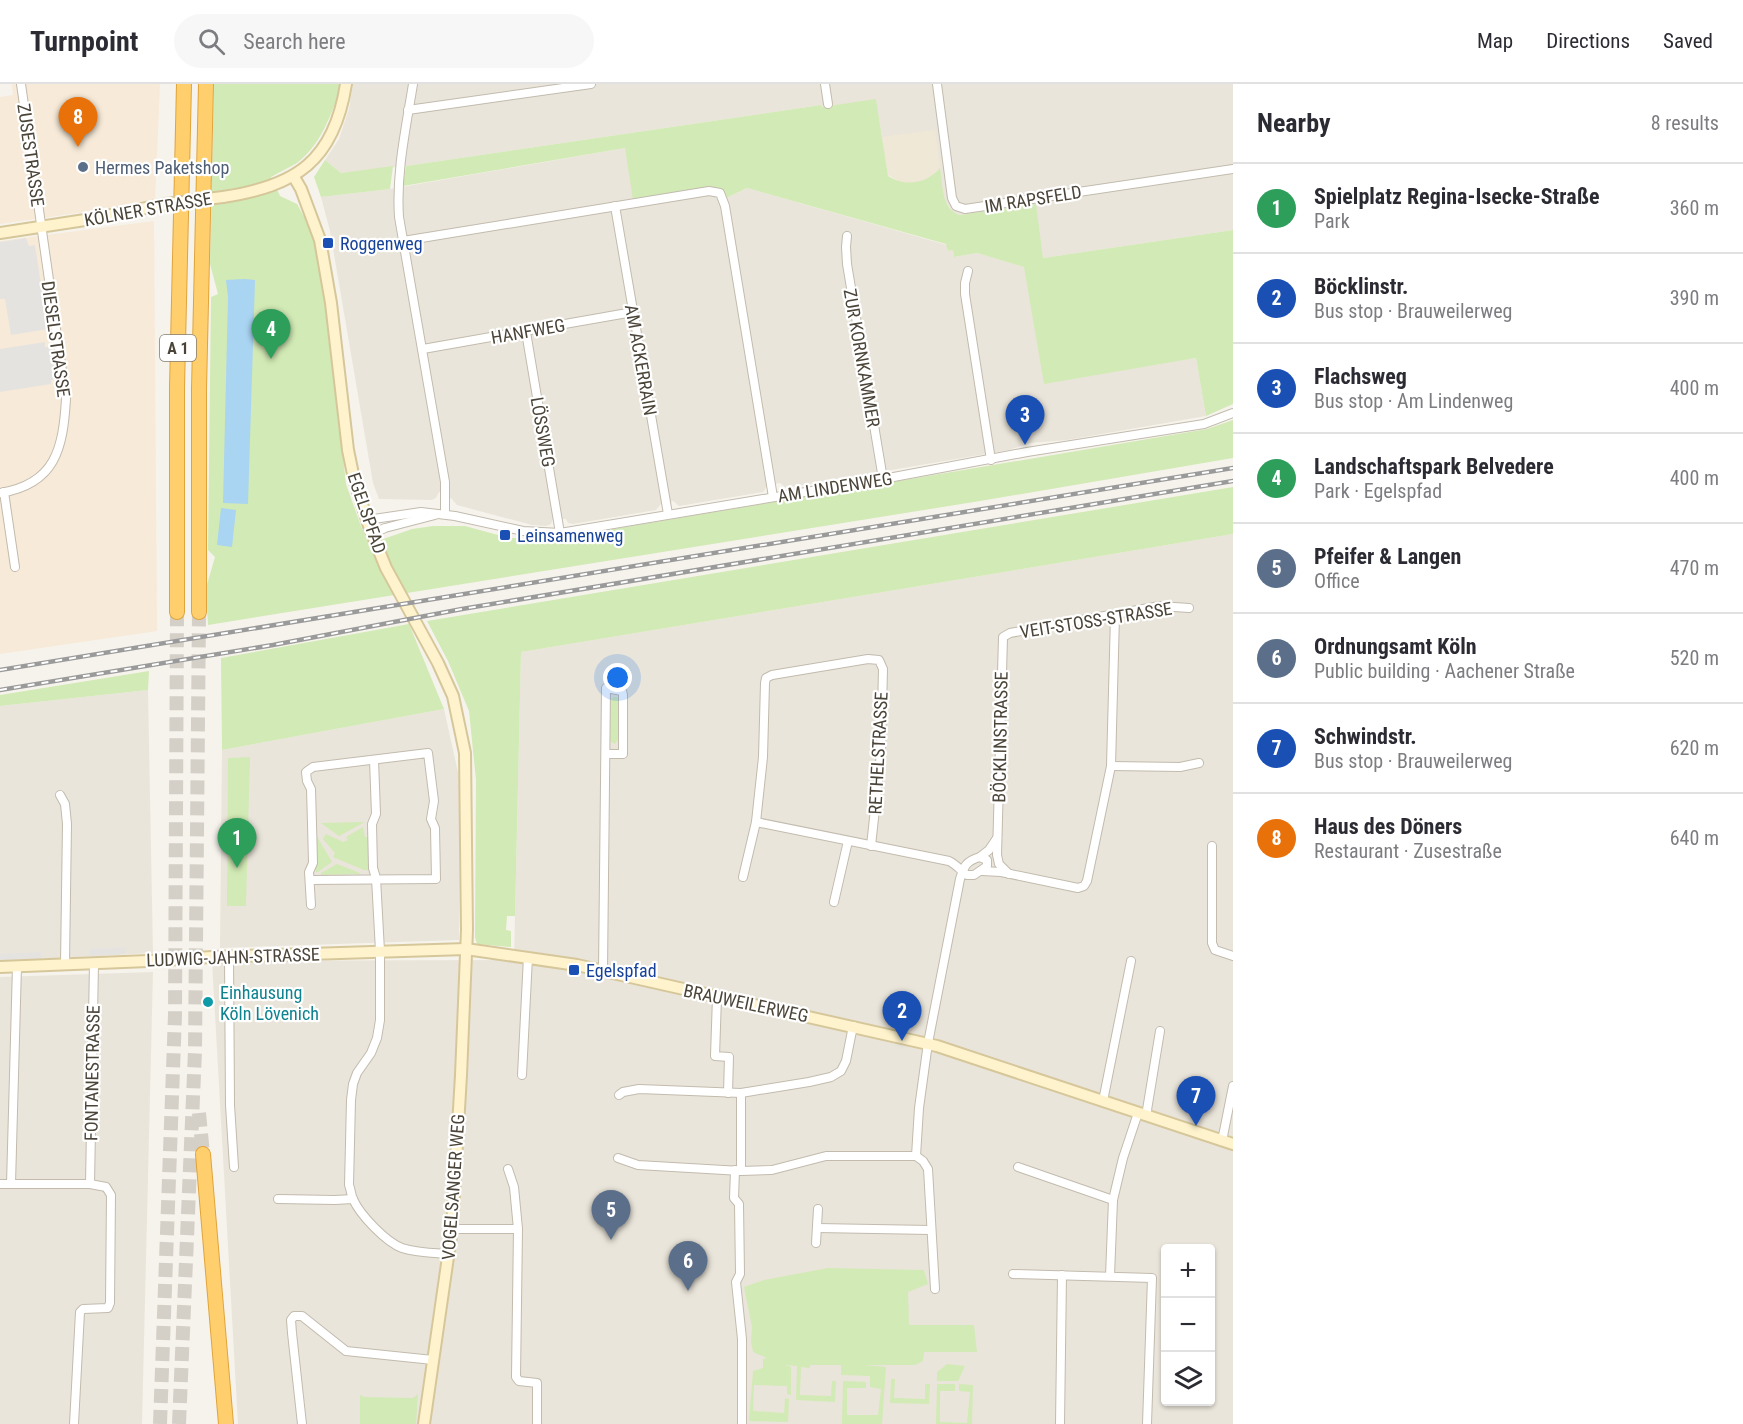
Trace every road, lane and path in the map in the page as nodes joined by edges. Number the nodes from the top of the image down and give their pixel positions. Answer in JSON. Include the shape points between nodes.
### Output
{"nodes":[{"id":1,"x":21,"y":84,"type":"edge"},
{"id":2,"x":184,"y":84,"type":"edge"},
{"id":3,"x":206,"y":84,"type":"edge"},
{"id":4,"x":346,"y":84,"type":"edge"},
{"id":5,"x":413,"y":84,"type":"edge"},
{"id":6,"x":591,"y":84,"type":"edge"},
{"id":7,"x":825,"y":84,"type":"edge"},
{"id":8,"x":938,"y":84,"type":"edge"},
{"id":9,"x":828,"y":104,"type":"dead end"},
{"id":10,"x":408,"y":110,"type":"junction"},
{"id":11,"x":1233,"y":169,"type":"edge"},
{"id":12,"x":294,"y":177,"type":"junction"},
{"id":13,"x":615,"y":206,"type":"junction"},
{"id":14,"x":40,"y":227,"type":"junction"},
{"id":15,"x":0,"y":232,"type":"edge"},
{"id":16,"x":847,"y":236,"type":"dead end"},
{"id":17,"x":403,"y":242,"type":"junction"},
{"id":18,"x":968,"y":271,"type":"dead end"},
{"id":19,"x":633,"y":312,"type":"junction"},
{"id":20,"x":526,"y":332,"type":"junction"},
{"id":21,"x":423,"y":349,"type":"junction"},
{"id":22,"x":1233,"y":413,"type":"edge"},
{"id":23,"x":991,"y":460,"type":"junction"},
{"id":24,"x":883,"y":479,"type":"junction"},
{"id":25,"x":2,"y":493,"type":"edge"},
{"id":26,"x":773,"y":497,"type":"junction"},
{"id":27,"x":436,"y":514,"type":"junction"},
{"id":28,"x":445,"y":514,"type":"junction"},
{"id":29,"x":668,"y":514,"type":"junction"},
{"id":30,"x":367,"y":520,"type":"junction"},
{"id":31,"x":560,"y":533,"type":"junction"},
{"id":32,"x":372,"y":534,"type":"junction"},
{"id":33,"x":15,"y":567,"type":"dead end"},
{"id":34,"x":1189,"y":608,"type":"dead end"},
{"id":35,"x":177,"y":612,"type":"tunnel mouth"},
{"id":36,"x":199,"y":612,"type":"tunnel mouth"},
{"id":37,"x":1115,"y":616,"type":"junction"},
{"id":38,"x":1003,"y":637,"type":"joint"},
{"id":39,"x":607,"y":754,"type":"junction"},
{"id":40,"x":374,"y":760,"type":"junction"},
{"id":41,"x":1199,"y":763,"type":"dead end"},
{"id":42,"x":1111,"y":766,"type":"junction"},
{"id":43,"x":60,"y":795,"type":"dead end"},
{"id":44,"x":756,"y":822,"type":"junction"},
{"id":45,"x":998,"y":837,"type":"junction"},
{"id":46,"x":848,"y":841,"type":"junction"},
{"id":47,"x":871,"y":846,"type":"junction"},
{"id":48,"x":1212,"y":846,"type":"dead end"},
{"id":49,"x":997,"y":852,"type":"junction"},
{"id":50,"x":980,"y":857,"type":"junction"},
{"id":51,"x":970,"y":860,"type":"junction"},
{"id":52,"x":949,"y":861,"type":"junction"},
{"id":53,"x":985,"y":868,"type":"junction"},
{"id":54,"x":963,"y":870,"type":"junction"},
{"id":55,"x":1009,"y":874,"type":"junction"},
{"id":56,"x":974,"y":875,"type":"junction"},
{"id":57,"x":743,"y":877,"type":"dead end"},
{"id":58,"x":376,"y":878,"type":"junction"},
{"id":59,"x":310,"y":880,"type":"junction"},
{"id":60,"x":957,"y":892,"type":"junction"},
{"id":61,"x":834,"y":902,"type":"dead end"},
{"id":62,"x":311,"y":905,"type":"dead end"},
{"id":63,"x":466,"y":949,"type":"junction"},
{"id":64,"x":380,"y":951,"type":"junction"},
{"id":65,"x":229,"y":957,"type":"junction"},
{"id":66,"x":528,"y":957,"type":"junction"},
{"id":67,"x":1233,"y":957,"type":"edge"},
{"id":68,"x":1131,"y":961,"type":"dead end"},
{"id":69,"x":94,"y":963,"type":"junction"},
{"id":70,"x":65,"y":964,"type":"junction"},
{"id":71,"x":17,"y":966,"type":"junction"},
{"id":72,"x":0,"y":967,"type":"edge"},
{"id":73,"x":603,"y":971,"type":"junction"},
{"id":74,"x":717,"y":997,"type":"junction"},
{"id":75,"x":853,"y":1026,"type":"junction"},
{"id":76,"x":1160,"y":1031,"type":"dead end"},
{"id":77,"x":928,"y":1043,"type":"junction"},
{"id":78,"x":522,"y":1075,"type":"dead end"},
{"id":79,"x":1233,"y":1086,"type":"edge"},
{"id":80,"x":728,"y":1093,"type":"junction"},
{"id":81,"x":741,"y":1093,"type":"junction"},
{"id":82,"x":619,"y":1095,"type":"dead end"},
{"id":83,"x":1103,"y":1101,"type":"junction"},
{"id":84,"x":1142,"y":1115,"type":"junction"},
{"id":85,"x":1227,"y":1142,"type":"edge"},
{"id":86,"x":202,"y":1154,"type":"tunnel mouth"},
{"id":87,"x":915,"y":1156,"type":"junction"},
{"id":88,"x":618,"y":1158,"type":"dead end"},
{"id":89,"x":234,"y":1167,"type":"dead end"},
{"id":90,"x":1018,"y":1167,"type":"dead end"},
{"id":91,"x":508,"y":1169,"type":"dead end"},
{"id":92,"x":738,"y":1171,"type":"junction"},
{"id":93,"x":0,"y":1184,"type":"edge"},
{"id":94,"x":11,"y":1184,"type":"junction"},
{"id":95,"x":90,"y":1184,"type":"junction"},
{"id":96,"x":279,"y":1199,"type":"dead end"},
{"id":97,"x":353,"y":1199,"type":"junction"},
{"id":98,"x":1113,"y":1200,"type":"junction"},
{"id":99,"x":818,"y":1209,"type":"dead end"},
{"id":100,"x":817,"y":1228,"type":"junction"},
{"id":101,"x":452,"y":1229,"type":"junction"},
{"id":102,"x":518,"y":1229,"type":"junction"},
{"id":103,"x":931,"y":1230,"type":"junction"},
{"id":104,"x":816,"y":1244,"type":"dead end"},
{"id":105,"x":449,"y":1254,"type":"junction"},
{"id":106,"x":1012,"y":1274,"type":"dead end"},
{"id":107,"x":1062,"y":1275,"type":"junction"},
{"id":108,"x":1110,"y":1276,"type":"junction"},
{"id":109,"x":935,"y":1289,"type":"dead end"},
{"id":110,"x":433,"y":1360,"type":"junction"},
{"id":111,"x":74,"y":1424,"type":"edge"},
{"id":112,"x":226,"y":1424,"type":"edge"},
{"id":113,"x":302,"y":1424,"type":"edge"},
{"id":114,"x":424,"y":1424,"type":"edge"},
{"id":115,"x":537,"y":1424,"type":"edge"},
{"id":116,"x":742,"y":1424,"type":"edge"},
{"id":117,"x":1060,"y":1424,"type":"edge"},
{"id":118,"x":1147,"y":1424,"type":"edge"}],
"edges":[{"from":1,"to":14,"type":"street","name":"ZUSESTRASSE"},
{"from":2,"to":35,"type":"highway","number":"A 1"},
{"from":3,"to":36,"type":"highway","number":"A 1"},
{"from":4,"to":12,"type":"street","via":[[339,117],[327,143]]},
{"from":5,"to":10,"type":"street"},
{"from":6,"to":10,"type":"street"},
{"from":7,"to":9,"type":"street"},
{"from":8,"to":11,"type":"street","name":"IM RAPSFELD","via":[[952,198],[956,206],[965,209]]},
{"from":10,"to":17,"type":"street","via":[[398,184]]},
{"from":12,"to":14,"type":"street","name":"KÖLNER STRASSE","bridge":true,"via":[[223,197]]},
{"from":12,"to":30,"type":"street","name":"EGELSPFAD","via":[[320,240],[348,450]]},
{"from":13,"to":17,"type":"street"},
{"from":13,"to":19,"type":"street","name":"AM ACKERRAIN"},
{"from":13,"to":26,"type":"street","via":[[709,191],[722,196]]},
{"from":14,"to":15,"type":"street","name":"KÖLNER STRASSE"},
{"from":14,"to":25,"type":"street","name":"DIESELSTRASSE","via":[[66,399],[64,433],[58,452],[42,476]]},
{"from":16,"to":24,"type":"street","name":"ZUR KORNKAMMER","via":[[846,264]]},
{"from":17,"to":21,"type":"street"},
{"from":18,"to":23,"type":"street","via":[[965,294]]},
{"from":19,"to":20,"type":"street","name":"HANFWEG"},
{"from":19,"to":29,"type":"street","name":"AM ACKERRAIN"},
{"from":20,"to":21,"type":"street","name":"HANFWEG"},
{"from":20,"to":31,"type":"street","name":"LÖSSWEG"},
{"from":21,"to":28,"type":"street","via":[[445,482]]},
{"from":22,"to":23,"type":"street","name":"AM LINDENWEG","via":[[1204,424]]},
{"from":23,"to":24,"type":"street","name":"AM LINDENWEG"},
{"from":24,"to":26,"type":"street","name":"AM LINDENWEG"},
{"from":25,"to":33,"type":"street","name":"DIESELSTRASSE"},
{"from":26,"to":29,"type":"street","name":"AM LINDENWEG"},
{"from":27,"to":28,"type":"street","name":"AM LINDENWEG"},
{"from":27,"to":30,"type":"street","name":"AM LINDENWEG","via":[[421,512]]},
{"from":27,"to":32,"type":"street","name":"AM LINDENWEG"},
{"from":28,"to":31,"type":"street","name":"AM LINDENWEG","via":[[523,531]]},
{"from":29,"to":31,"type":"street","name":"AM LINDENWEG"},
{"from":30,"to":32,"type":"street","name":"EGELSPFAD"},
{"from":32,"to":63,"type":"street","name":"EGELSPFAD","via":[[446,679],[457,710],[466,774]]},
{"from":34,"to":37,"type":"street","name":"VEIT-STOSS-STRASSE","via":[[1160,606]]},
{"from":37,"to":38,"type":"street","name":"VEIT-STOSS-STRASSE"},
{"from":37,"to":42,"type":"street"},
{"from":38,"to":45,"type":"street","name":"BÖCKLINSTRASSE"},
{"from":39,"to":39,"type":"street","via":[[606,688],[619,689],[623,695],[622,754]]},
{"from":39,"to":73,"type":"street"},
{"from":40,"to":58,"type":"street","via":[[376,814],[372,824]]},
{"from":40,"to":58,"type":"street","via":[[428,753],[436,879]]},
{"from":40,"to":59,"type":"street","via":[[313,767],[306,772],[311,789],[313,842]]},
{"from":41,"to":42,"type":"street","via":[[1180,767]]},
{"from":42,"to":55,"type":"street","via":[[1084,886]]},
{"from":43,"to":70,"type":"street","via":[[67,824]]},
{"from":44,"to":46,"type":"street"},
{"from":44,"to":47,"type":"street","name":"RETHELSTRASSE","via":[[766,678],[879,660],[883,669],[881,753]]},
{"from":44,"to":57,"type":"street"},
{"from":45,"to":49,"type":"street","name":"BÖCKLINSTRASSE"},
{"from":45,"to":50,"type":"street"},
{"from":46,"to":47,"type":"street"},
{"from":46,"to":61,"type":"street"},
{"from":47,"to":52,"type":"street"},
{"from":48,"to":67,"type":"street","via":[[1212,943],[1215,950]]},
{"from":49,"to":53,"type":"street"},
{"from":49,"to":55,"type":"street","via":[[999,864]]},
{"from":50,"to":51,"type":"street"},
{"from":50,"to":53,"type":"street","via":[[987,860]]},
{"from":51,"to":52,"type":"street"},
{"from":51,"to":54,"type":"street"},
{"from":52,"to":54,"type":"street"},
{"from":53,"to":55,"type":"street"},
{"from":53,"to":56,"type":"street"},
{"from":54,"to":56,"type":"street"},
{"from":54,"to":60,"type":"street"},
{"from":56,"to":60,"type":"street"},
{"from":58,"to":59,"type":"street"},
{"from":58,"to":64,"type":"street"},
{"from":59,"to":62,"type":"street"},
{"from":60,"to":77,"type":"street"},
{"from":63,"to":64,"type":"street","name":"LUDWIG-JAHN-STRASSE"},
{"from":63,"to":66,"type":"street","name":"BRAUWEILERWEG"},
{"from":63,"to":101,"type":"street","name":"VOGELSANGER WEG"},
{"from":64,"to":65,"type":"street","name":"LUDWIG-JAHN-STRASSE"},
{"from":64,"to":97,"type":"street","via":[[377,1038],[357,1073],[351,1100],[349,1173]]},
{"from":65,"to":69,"type":"street","name":"LUDWIG-JAHN-STRASSE","bridge":true},
{"from":65,"to":89,"type":"street"},
{"from":66,"to":73,"type":"street","name":"BRAUWEILERWEG"},
{"from":66,"to":78,"type":"street"},
{"from":68,"to":83,"type":"street"},
{"from":69,"to":70,"type":"street","name":"LUDWIG-JAHN-STRASSE"},
{"from":69,"to":95,"type":"street","name":"FONTANESTRASSE"},
{"from":70,"to":71,"type":"street","name":"LUDWIG-JAHN-STRASSE"},
{"from":71,"to":72,"type":"street","name":"LUDWIG-JAHN-STRASSE"},
{"from":71,"to":94,"type":"street"},
{"from":73,"to":74,"type":"street","name":"BRAUWEILERWEG"},
{"from":74,"to":75,"type":"street","name":"BRAUWEILERWEG"},
{"from":74,"to":80,"type":"street","via":[[716,1056],[729,1057]]},
{"from":75,"to":77,"type":"street","name":"BRAUWEILERWEG"},
{"from":75,"to":81,"type":"street","via":[[846,1061],[831,1077]]},
{"from":76,"to":84,"type":"street"},
{"from":77,"to":83,"type":"street","name":"BRAUWEILERWEG"},
{"from":77,"to":87,"type":"street"},
{"from":79,"to":85,"type":"street","name":"BRAUWEILERWEG"},
{"from":80,"to":81,"type":"street"},
{"from":80,"to":82,"type":"street","via":[[639,1089]]},
{"from":81,"to":92,"type":"street"},
{"from":83,"to":84,"type":"street","name":"BRAUWEILERWEG"},
{"from":84,"to":85,"type":"street","name":"BRAUWEILERWEG"},
{"from":84,"to":98,"type":"street","via":[[1123,1158]]},
{"from":86,"to":112,"type":"highway"},
{"from":87,"to":92,"type":"street","via":[[826,1156],[772,1170]]},
{"from":87,"to":103,"type":"street","via":[[928,1169]]},
{"from":88,"to":92,"type":"street","via":[[638,1165]]},
{"from":90,"to":98,"type":"street"},
{"from":91,"to":102,"type":"street"},
{"from":92,"to":116,"type":"street","via":[[734,1198],[739,1204],[740,1274],[736,1282],[742,1329]]},
{"from":93,"to":94,"type":"street"},
{"from":94,"to":95,"type":"street"},
{"from":95,"to":111,"type":"street","via":[[106,1187],[111,1195],[110,1303],[108,1308],[80,1312]]},
{"from":96,"to":97,"type":"street"},
{"from":97,"to":105,"type":"street","via":[[371,1224],[401,1248]]},
{"from":98,"to":108,"type":"street"},
{"from":99,"to":100,"type":"street"},
{"from":100,"to":103,"type":"street"},
{"from":100,"to":104,"type":"street"},
{"from":101,"to":102,"type":"street"},
{"from":101,"to":105,"type":"street","name":"VOGELSANGER WEG"},
{"from":102,"to":115,"type":"street","via":[[516,1377],[519,1381],[537,1383]]},
{"from":103,"to":109,"type":"street"},
{"from":105,"to":110,"type":"street","name":"VOGELSANGER WEG"},
{"from":106,"to":107,"type":"street"},
{"from":107,"to":108,"type":"street"},
{"from":107,"to":117,"type":"street"},
{"from":108,"to":118,"type":"street","via":[[1152,1278]]},
{"from":110,"to":113,"type":"street","via":[[346,1351],[302,1316],[294,1316],[291,1333]]},
{"from":110,"to":114,"type":"street","name":"VOGELSANGER WEG"}]}
